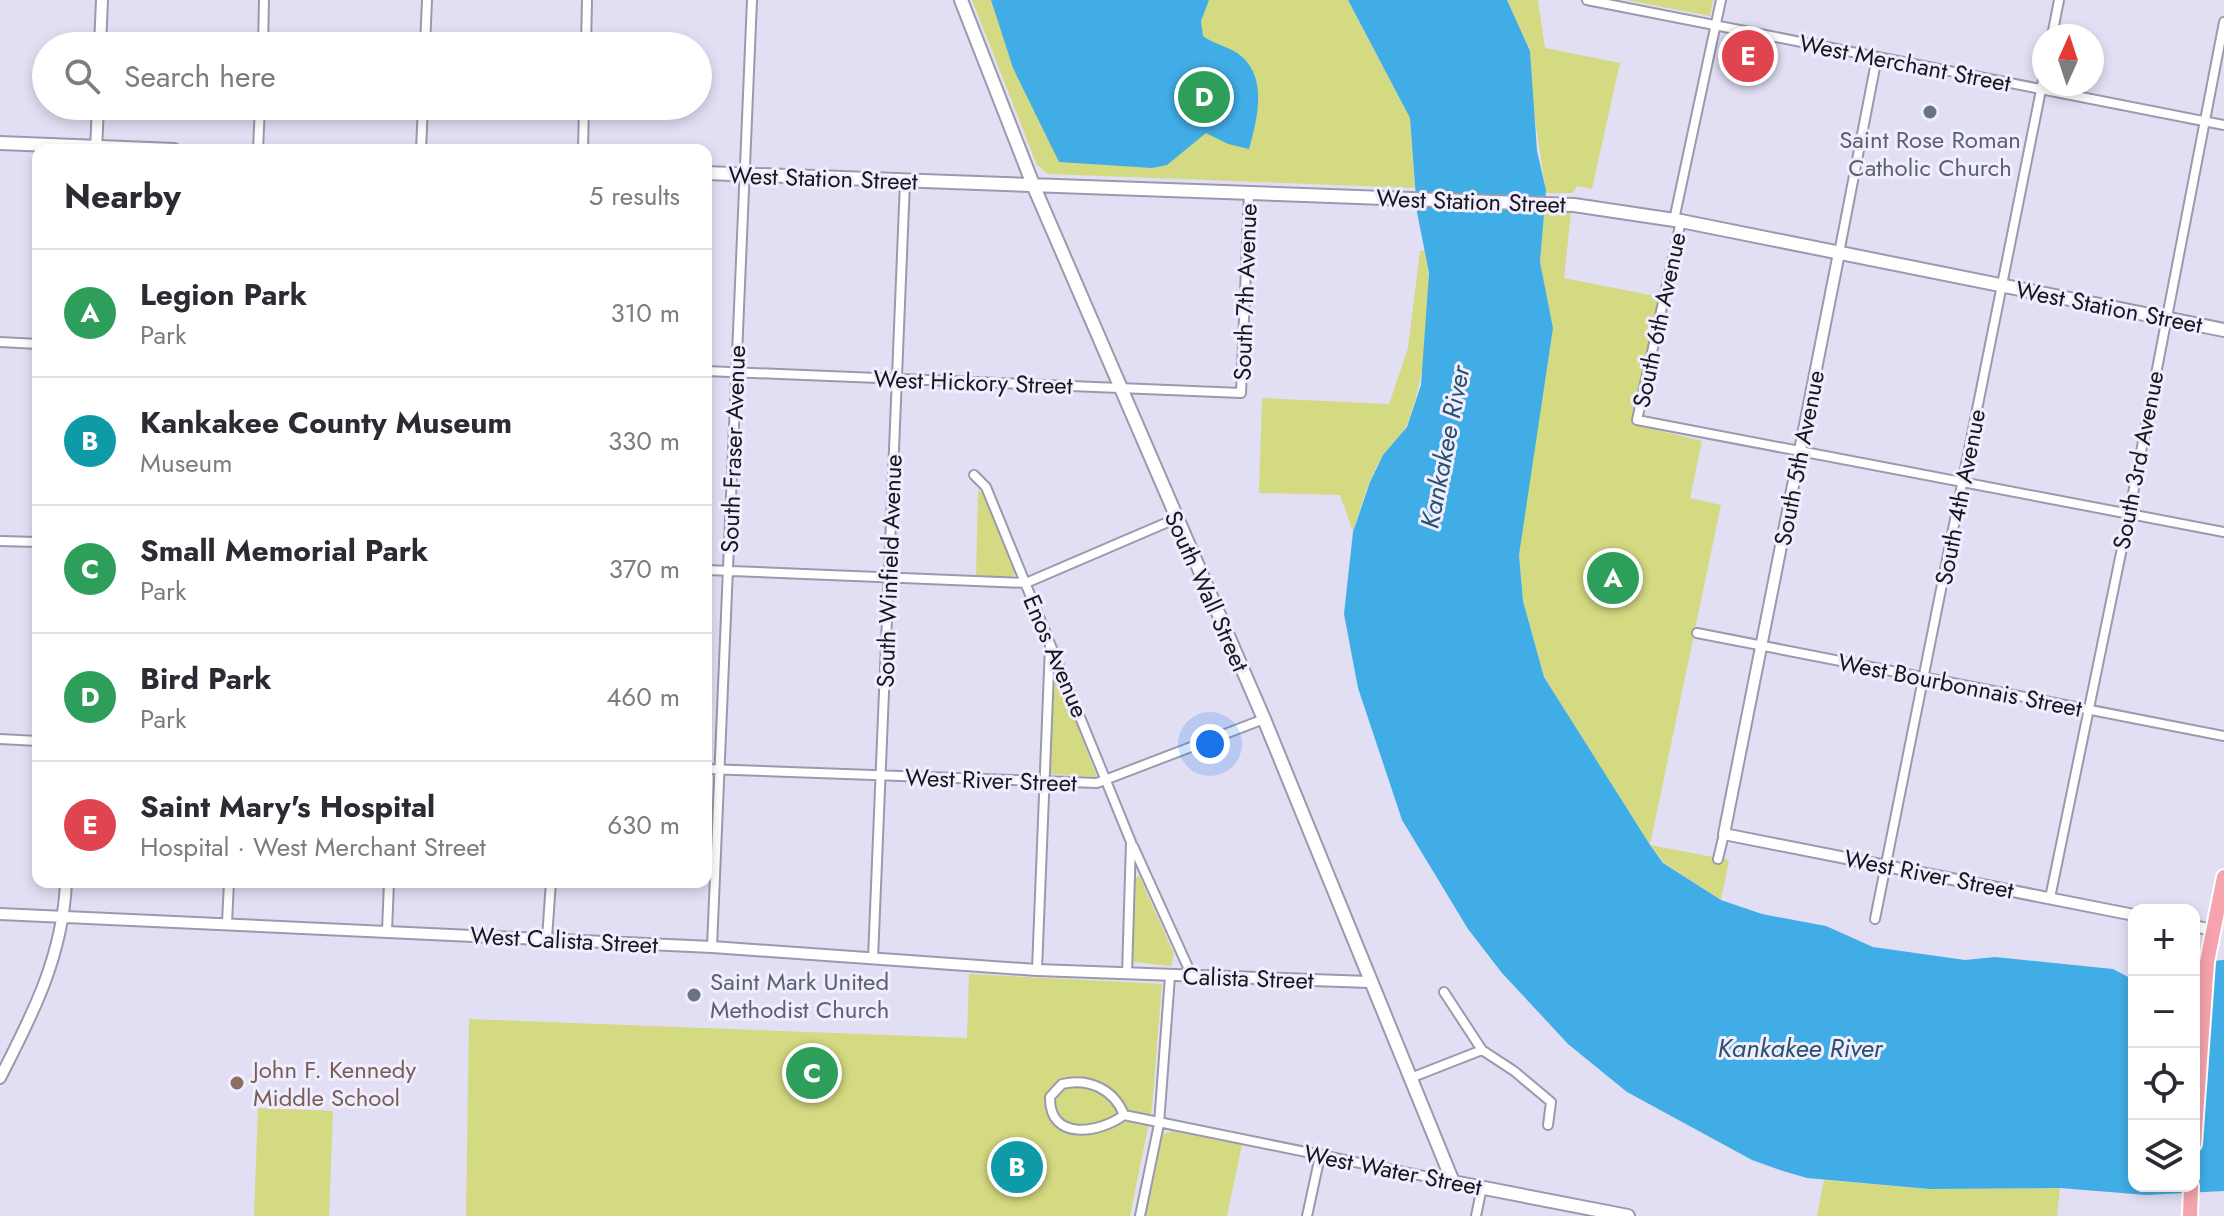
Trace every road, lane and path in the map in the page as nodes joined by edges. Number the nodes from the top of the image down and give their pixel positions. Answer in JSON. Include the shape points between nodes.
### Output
{"nodes":[{"id":1,"x":102,"y":0,"type":"edge"},
{"id":2,"x":264,"y":0,"type":"edge"},
{"id":3,"x":427,"y":0,"type":"edge"},
{"id":4,"x":587,"y":0,"type":"edge"},
{"id":5,"x":752,"y":0,"type":"edge"},
{"id":6,"x":961,"y":0,"type":"edge"},
{"id":7,"x":1587,"y":0,"type":"edge"},
{"id":8,"x":1721,"y":0,"type":"edge"},
{"id":9,"x":2059,"y":0,"type":"edge"},
{"id":10,"x":2224,"y":22,"type":"edge"},
{"id":11,"x":2054,"y":24,"type":"edge"},
{"id":12,"x":1715,"y":25,"type":"junction"},
{"id":13,"x":101,"y":32,"type":"edge"},
{"id":14,"x":263,"y":32,"type":"edge"},
{"id":15,"x":426,"y":32,"type":"edge"},
{"id":16,"x":586,"y":32,"type":"edge"},
{"id":17,"x":1877,"y":57,"type":"junction"},
{"id":18,"x":2032,"y":87,"type":"edge"},
{"id":19,"x":2040,"y":96,"type":"edge"},
{"id":20,"x":2077,"y":96,"type":"edge"},
{"id":21,"x":97,"y":120,"type":"edge"},
{"id":22,"x":259,"y":120,"type":"edge"},
{"id":23,"x":422,"y":120,"type":"edge"},
{"id":24,"x":584,"y":120,"type":"edge"},
{"id":25,"x":2204,"y":121,"type":"junction"},
{"id":26,"x":2224,"y":125,"type":"edge"},
{"id":27,"x":0,"y":143,"type":"edge"},
{"id":28,"x":96,"y":144,"type":"edge"},
{"id":29,"x":258,"y":144,"type":"edge"},
{"id":30,"x":421,"y":144,"type":"edge"},
{"id":31,"x":583,"y":144,"type":"edge"},
{"id":32,"x":32,"y":145,"type":"edge"},
{"id":33,"x":712,"y":173,"type":"edge"},
{"id":34,"x":745,"y":175,"type":"junction"},
{"id":35,"x":905,"y":182,"type":"junction"},
{"id":36,"x":1034,"y":187,"type":"junction"},
{"id":37,"x":1249,"y":192,"type":"junction"},
{"id":38,"x":1677,"y":220,"type":"junction"},
{"id":39,"x":1839,"y":253,"type":"junction"},
{"id":40,"x":2002,"y":285,"type":"junction"},
{"id":41,"x":2165,"y":318,"type":"junction"},
{"id":42,"x":2224,"y":330,"type":"edge"},
{"id":43,"x":0,"y":342,"type":"edge"},
{"id":44,"x":32,"y":344,"type":"edge"},
{"id":45,"x":712,"y":371,"type":"edge"},
{"id":46,"x":736,"y":372,"type":"junction"},
{"id":47,"x":897,"y":379,"type":"junction"},
{"id":48,"x":1122,"y":388,"type":"junction"},
{"id":49,"x":1241,"y":393,"type":"joint"},
{"id":50,"x":1801,"y":451,"type":"junction"},
{"id":51,"x":974,"y":475,"type":"dead end"},
{"id":52,"x":1963,"y":481,"type":"junction"},
{"id":53,"x":2129,"y":514,"type":"junction"},
{"id":54,"x":1175,"y":519,"type":"junction"},
{"id":55,"x":2224,"y":532,"type":"edge"},
{"id":56,"x":0,"y":541,"type":"edge"},
{"id":57,"x":32,"y":542,"type":"edge"},
{"id":58,"x":712,"y":570,"type":"edge"},
{"id":59,"x":728,"y":571,"type":"junction"},
{"id":60,"x":889,"y":577,"type":"junction"},
{"id":61,"x":1026,"y":583,"type":"junction"},
{"id":62,"x":1697,"y":633,"type":"dead end"},
{"id":63,"x":1050,"y":642,"type":"junction"},
{"id":64,"x":1763,"y":646,"type":"junction"},
{"id":65,"x":1923,"y":678,"type":"junction"},
{"id":66,"x":2089,"y":710,"type":"junction"},
{"id":67,"x":1264,"y":719,"type":"junction"},
{"id":68,"x":2224,"y":736,"type":"edge"},
{"id":69,"x":0,"y":739,"type":"edge"},
{"id":70,"x":32,"y":741,"type":"edge"},
{"id":71,"x":712,"y":769,"type":"edge"},
{"id":72,"x":719,"y":770,"type":"junction"},
{"id":73,"x":881,"y":777,"type":"junction"},
{"id":74,"x":1108,"y":781,"type":"junction"},
{"id":75,"x":1044,"y":783,"type":"junction"},
{"id":76,"x":1724,"y":834,"type":"junction"},
{"id":77,"x":1131,"y":842,"type":"junction"},
{"id":78,"x":1718,"y":859,"type":"dead end"},
{"id":79,"x":1886,"y":866,"type":"junction"},
{"id":80,"x":2224,"y":877,"type":"edge"},
{"id":81,"x":66,"y":888,"type":"edge"},
{"id":82,"x":229,"y":888,"type":"edge"},
{"id":83,"x":389,"y":888,"type":"edge"},
{"id":84,"x":551,"y":888,"type":"edge"},
{"id":85,"x":2050,"y":898,"type":"junction"},
{"id":86,"x":0,"y":914,"type":"edge"},
{"id":87,"x":2128,"y":914,"type":"edge"},
{"id":88,"x":64,"y":917,"type":"junction"},
{"id":89,"x":1875,"y":919,"type":"dead end"},
{"id":90,"x":227,"y":923,"type":"junction"},
{"id":91,"x":387,"y":931,"type":"junction"},
{"id":92,"x":2218,"y":931,"type":"edge"},
{"id":93,"x":547,"y":938,"type":"junction"},
{"id":94,"x":712,"y":947,"type":"junction"},
{"id":95,"x":873,"y":959,"type":"junction"},
{"id":96,"x":1037,"y":970,"type":"junction"},
{"id":97,"x":1127,"y":974,"type":"junction"},
{"id":98,"x":1170,"y":976,"type":"junction"},
{"id":99,"x":1192,"y":976,"type":"junction"},
{"id":100,"x":1369,"y":982,"type":"junction"},
{"id":101,"x":1444,"y":992,"type":"dead end"},
{"id":102,"x":1482,"y":1050,"type":"junction"},
{"id":103,"x":5,"y":1059,"type":"edge"},
{"id":104,"x":1413,"y":1077,"type":"junction"},
{"id":105,"x":0,"y":1078,"type":"edge"},
{"id":106,"x":1124,"y":1115,"type":"junction"},
{"id":107,"x":2196,"y":1120,"type":"edge"},
{"id":108,"x":1159,"y":1124,"type":"junction"},
{"id":109,"x":1548,"y":1125,"type":"dead end"},
{"id":110,"x":1320,"y":1156,"type":"junction"},
{"id":111,"x":1453,"y":1182,"type":"junction"},
{"id":112,"x":1482,"y":1187,"type":"junction"},
{"id":113,"x":2191,"y":1192,"type":"edge"},
{"id":114,"x":1140,"y":1216,"type":"edge"},
{"id":115,"x":1307,"y":1216,"type":"edge"},
{"id":116,"x":1476,"y":1216,"type":"edge"},
{"id":117,"x":1628,"y":1216,"type":"edge"},
{"id":118,"x":2190,"y":1216,"type":"edge"}],
"edges":[{"from":1,"to":13,"type":"street"},
{"from":2,"to":14,"type":"street"},
{"from":3,"to":15,"type":"street"},
{"from":4,"to":16,"type":"street"},
{"from":5,"to":34,"type":"street","name":"South Fraser Avenue"},
{"from":6,"to":36,"type":"main road","name":"South Wall Street"},
{"from":7,"to":12,"type":"street","name":"West Merchant Street"},
{"from":8,"to":12,"type":"street","name":"South 6th Avenue"},
{"from":9,"to":11,"type":"street"},
{"from":10,"to":25,"type":"street","name":"South 3rd Avenue"},
{"from":12,"to":17,"type":"street","name":"West Merchant Street"},
{"from":12,"to":38,"type":"street","name":"South 6th Avenue"},
{"from":17,"to":18,"type":"street","name":"West Merchant Street"},
{"from":17,"to":39,"type":"street","name":"South 5th Avenue"},
{"from":19,"to":40,"type":"street","name":"South 4th Avenue"},
{"from":20,"to":25,"type":"street","name":"West Merchant Street"},
{"from":21,"to":28,"type":"street"},
{"from":22,"to":29,"type":"street"},
{"from":23,"to":30,"type":"street"},
{"from":24,"to":31,"type":"street"},
{"from":25,"to":26,"type":"street","name":"West Merchant Street"},
{"from":25,"to":41,"type":"street","name":"South 3rd Avenue"},
{"from":27,"to":32,"type":"main road"},
{"from":33,"to":34,"type":"main road","name":"West Station Street"},
{"from":34,"to":35,"type":"main road","name":"West Station Street"},
{"from":34,"to":46,"type":"street","name":"South Fraser Avenue"},
{"from":35,"to":36,"type":"main road","name":"West Station Street"},
{"from":35,"to":47,"type":"street","name":"South Winfield Avenue"},
{"from":36,"to":37,"type":"main road","name":"West Station Street"},
{"from":36,"to":48,"type":"main road","name":"South Wall Street"},
{"from":37,"to":38,"type":"main road","name":"West Station Street","via":[[1574,205]]},
{"from":37,"to":49,"type":"street","name":"South 7th Avenue"},
{"from":38,"to":39,"type":"main road","name":"West Station Street"},
{"from":38,"to":50,"type":"street","name":"South 6th Avenue","via":[[1637,420]]},
{"from":39,"to":40,"type":"main road","name":"West Station Street"},
{"from":39,"to":50,"type":"street","name":"South 5th Avenue"},
{"from":40,"to":41,"type":"main road","name":"West Station Street"},
{"from":40,"to":52,"type":"street","name":"South 4th Avenue"},
{"from":41,"to":42,"type":"main road","name":"West Station Street"},
{"from":41,"to":53,"type":"street","name":"South 3rd Avenue"},
{"from":43,"to":44,"type":"street"},
{"from":45,"to":46,"type":"street","name":"West Hickory Street"},
{"from":46,"to":47,"type":"street","name":"West Hickory Street"},
{"from":46,"to":59,"type":"street","name":"South Fraser Avenue"},
{"from":47,"to":48,"type":"street","name":"West Hickory Street"},
{"from":47,"to":60,"type":"street","name":"South Winfield Avenue"},
{"from":48,"to":49,"type":"street","name":"West Hickory Street"},
{"from":48,"to":54,"type":"main road","name":"South Wall Street"},
{"from":50,"to":52,"type":"street"},
{"from":50,"to":64,"type":"street","name":"South 5th Avenue"},
{"from":51,"to":61,"type":"street","name":"Enos Avenue","via":[[986,487]]},
{"from":52,"to":53,"type":"street"},
{"from":52,"to":65,"type":"street","name":"South 4th Avenue"},
{"from":53,"to":55,"type":"street"},
{"from":53,"to":66,"type":"street","name":"South 3rd Avenue"},
{"from":54,"to":61,"type":"street"},
{"from":54,"to":67,"type":"main road","name":"South Wall Street"},
{"from":56,"to":57,"type":"street"},
{"from":58,"to":59,"type":"street"},
{"from":59,"to":60,"type":"street"},
{"from":59,"to":72,"type":"street","name":"South Fraser Avenue"},
{"from":60,"to":61,"type":"street"},
{"from":60,"to":73,"type":"street","name":"South Winfield Avenue"},
{"from":61,"to":63,"type":"street","name":"Enos Avenue"},
{"from":62,"to":64,"type":"street","name":"West Bourbonnais Street"},
{"from":63,"to":74,"type":"street","name":"Enos Avenue"},
{"from":63,"to":75,"type":"street"},
{"from":64,"to":65,"type":"street","name":"West Bourbonnais Street"},
{"from":64,"to":76,"type":"street","name":"South 5th Avenue"},
{"from":65,"to":66,"type":"street","name":"West Bourbonnais Street"},
{"from":65,"to":79,"type":"street","name":"South 4th Avenue"},
{"from":66,"to":68,"type":"street","name":"West Bourbonnais Street"},
{"from":66,"to":85,"type":"street","name":"South 3rd Avenue"},
{"from":67,"to":74,"type":"street","name":"West River Street"},
{"from":67,"to":100,"type":"main road","name":"South Wall Street"},
{"from":69,"to":70,"type":"street"},
{"from":71,"to":72,"type":"street","name":"West River Street"},
{"from":72,"to":73,"type":"street","name":"West River Street"},
{"from":72,"to":94,"type":"street","name":"South Fraser Avenue"},
{"from":73,"to":75,"type":"street","name":"West River Street"},
{"from":73,"to":95,"type":"street","name":"South Winfield Avenue"},
{"from":74,"to":75,"type":"street","name":"West River Street"},
{"from":74,"to":77,"type":"street","name":"Enos Avenue"},
{"from":75,"to":96,"type":"street"},
{"from":76,"to":78,"type":"street","name":"South 5th Avenue"},
{"from":76,"to":79,"type":"street","name":"West River Street"},
{"from":77,"to":97,"type":"street","name":"Enos Avenue"},
{"from":77,"to":99,"type":"street","name":"Enos Avenue"},
{"from":79,"to":85,"type":"street","name":"West River Street"},
{"from":79,"to":89,"type":"street","name":"South 4th Avenue"},
{"from":80,"to":92,"type":"main road"},
{"from":81,"to":88,"type":"street"},
{"from":82,"to":90,"type":"street"},
{"from":83,"to":91,"type":"street"},
{"from":84,"to":93,"type":"street"},
{"from":85,"to":87,"type":"street","name":"West River Street"},
{"from":86,"to":88,"type":"street","name":"West Calista Street"},
{"from":88,"to":90,"type":"street","name":"West Calista Street"},
{"from":88,"to":103,"type":"street","via":[[50,975]]},
{"from":90,"to":91,"type":"street","name":"West Calista Street"},
{"from":91,"to":93,"type":"street","name":"West Calista Street"},
{"from":92,"to":107,"type":"main road","via":[[2207,962]]},
{"from":93,"to":94,"type":"street","name":"West Calista Street"},
{"from":94,"to":95,"type":"street","name":"West Calista Street"},
{"from":95,"to":96,"type":"street","name":"West Calista Street"},
{"from":96,"to":97,"type":"street","name":"West Calista Street"},
{"from":97,"to":98,"type":"street","name":"Calista Street"},
{"from":98,"to":99,"type":"street","name":"Calista Street"},
{"from":98,"to":108,"type":"street"},
{"from":99,"to":100,"type":"street","name":"Calista Street"},
{"from":100,"to":104,"type":"main road","name":"South Wall Street"},
{"from":101,"to":102,"type":"street"},
{"from":102,"to":104,"type":"street"},
{"from":102,"to":109,"type":"street","via":[[1551,1102]]},
{"from":103,"to":105,"type":"street"},
{"from":104,"to":111,"type":"main road","name":"South Wall Street"},
{"from":106,"to":106,"type":"street","via":[[1113,1095],[1090,1084],[1062,1084],[1050,1097],[1053,1116],[1064,1126],[1096,1131]]},
{"from":106,"to":108,"type":"street","name":"West Water Street"},
{"from":108,"to":110,"type":"street","name":"West Water Street"},
{"from":108,"to":114,"type":"street"},
{"from":110,"to":111,"type":"street","name":"West Water Street"},
{"from":110,"to":115,"type":"street"},
{"from":111,"to":112,"type":"main road","name":"West Water Street"},
{"from":112,"to":116,"type":"street"},
{"from":112,"to":117,"type":"main road","name":"West Water Street"},
{"from":113,"to":118,"type":"main road"}]}
